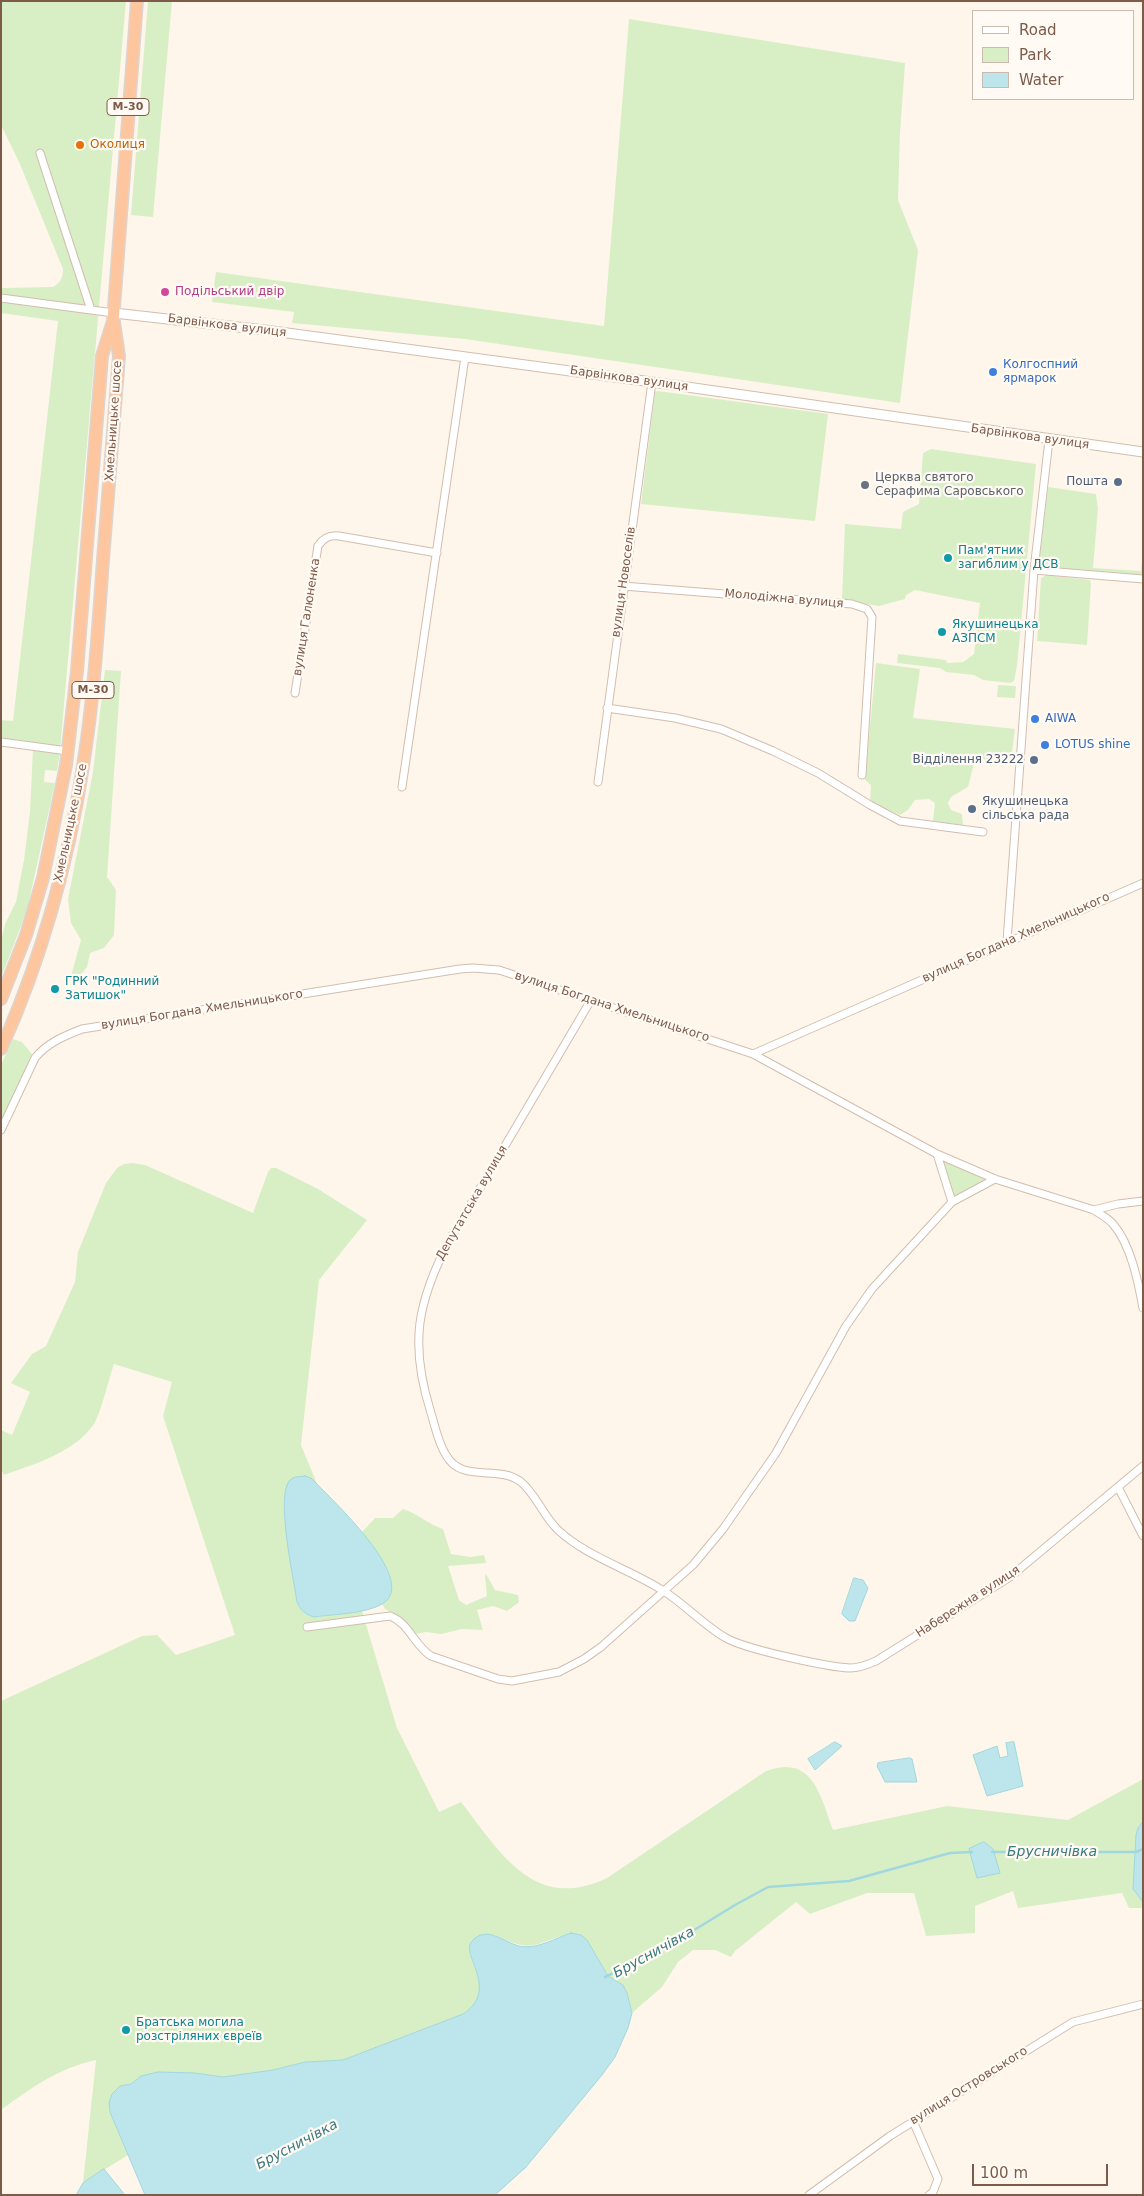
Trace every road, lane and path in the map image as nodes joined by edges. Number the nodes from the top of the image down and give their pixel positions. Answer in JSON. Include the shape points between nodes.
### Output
{"nodes":[{"id":1,"x":137,"y":1,"type":"edge"},
{"id":2,"x":40,"y":153,"type":"dead end"},
{"id":3,"x":1,"y":298,"type":"edge"},
{"id":4,"x":91,"y":310,"type":"junction"},
{"id":5,"x":114,"y":317,"type":"junction"},
{"id":6,"x":465,"y":357,"type":"junction"},
{"id":7,"x":652,"y":382,"type":"junction"},
{"id":8,"x":1049,"y":440,"type":"junction"},
{"id":9,"x":1143,"y":452,"type":"edge"},
{"id":10,"x":437,"y":553,"type":"junction"},
{"id":11,"x":1034,"y":570,"type":"junction"},
{"id":12,"x":1143,"y":579,"type":"edge"},
{"id":13,"x":623,"y":586,"type":"junction"},
{"id":14,"x":295,"y":693,"type":"dead end"},
{"id":15,"x":607,"y":708,"type":"junction"},
{"id":16,"x":1,"y":742,"type":"edge"},
{"id":17,"x":68,"y":751,"type":"junction"},
{"id":18,"x":862,"y":775,"type":"dead end"},
{"id":19,"x":598,"y":782,"type":"dead end"},
{"id":20,"x":402,"y":787,"type":"dead end"},
{"id":21,"x":984,"y":832,"type":"dead end"},
{"id":22,"x":1143,"y":883,"type":"edge"},
{"id":23,"x":1007,"y":942,"type":"junction"},
{"id":24,"x":1,"y":999,"type":"edge"},
{"id":25,"x":591,"y":1000,"type":"junction"},
{"id":26,"x":3,"y":1042,"type":"edge"},
{"id":27,"x":753,"y":1054,"type":"junction"},
{"id":28,"x":1,"y":1130,"type":"edge"},
{"id":29,"x":937,"y":1154,"type":"junction"},
{"id":30,"x":995,"y":1179,"type":"junction"},
{"id":31,"x":1143,"y":1201,"type":"edge"},
{"id":32,"x":952,"y":1202,"type":"junction"},
{"id":33,"x":1094,"y":1210,"type":"junction"},
{"id":34,"x":1143,"y":1308,"type":"edge"},
{"id":35,"x":1143,"y":1466,"type":"edge"},
{"id":36,"x":1118,"y":1487,"type":"junction"},
{"id":37,"x":1143,"y":1536,"type":"edge"},
{"id":38,"x":663,"y":1590,"type":"junction"},
{"id":39,"x":307,"y":1627,"type":"dead end"},
{"id":40,"x":825,"y":1664,"type":"joint"},
{"id":41,"x":1143,"y":2004,"type":"edge"},
{"id":42,"x":913,"y":2122,"type":"junction"},
{"id":43,"x":809,"y":2195,"type":"edge"},
{"id":44,"x":929,"y":2195,"type":"edge"}],
"edges":[{"from":1,"to":5,"type":"highway","number":"М-30"},
{"from":2,"to":4,"type":"street"},
{"from":3,"to":4,"type":"street"},
{"from":4,"to":5,"type":"street"},
{"from":5,"to":6,"type":"street","name":"Барвінкова вулиця","via":[[265,330]]},
{"from":5,"to":17,"type":"highway","name":"Хмельницьке шосе","number":"М-30","via":[[102,356]]},
{"from":5,"to":26,"type":"highway","name":"Хмельницьке шосе","number":"М-30","via":[[119,356],[94,672],[83,768],[60,881]]},
{"from":6,"to":7,"type":"street","name":"Барвінкова вулиця"},
{"from":6,"to":10,"type":"street"},
{"from":7,"to":8,"type":"street","name":"Барвінкова вулиця"},
{"from":7,"to":13,"type":"street","name":"вулиця Новоселів"},
{"from":8,"to":9,"type":"street","name":"Барвінкова вулиця"},
{"from":8,"to":11,"type":"street"},
{"from":10,"to":14,"type":"street","name":"вулиця Галюненка","via":[[339,536],[322,539],[318,546]]},
{"from":10,"to":20,"type":"street"},
{"from":11,"to":12,"type":"street"},
{"from":11,"to":23,"type":"street"},
{"from":13,"to":15,"type":"street","name":"вулиця Новоселів"},
{"from":13,"to":18,"type":"street","name":"Молодіжна вулиця","via":[[852,604],[866,609],[872,617]]},
{"from":15,"to":19,"type":"street","name":"вулиця Новоселів"},
{"from":15,"to":21,"type":"street","via":[[721,729],[818,774],[900,820]]},
{"from":16,"to":17,"type":"street"},
{"from":17,"to":24,"type":"highway","name":"Хмельницьке шосе","number":"М-30","via":[[43,878],[26,935]]},
{"from":22,"to":23,"type":"street","name":"вулиця Богдана Хмельницького"},
{"from":23,"to":27,"type":"street","name":"вулиця Богдана Хмельницького"},
{"from":25,"to":27,"type":"street","name":"вулиця Богдана Хмельницького"},
{"from":25,"to":28,"type":"street","name":"вулиця Богдана Хмельницького","via":[[500,970],[473,968],[82,1029],[52,1042],[35,1058]]},
{"from":25,"to":38,"type":"street","name":"Депутатська вулиця","via":[[438,1261],[418,1331],[419,1368],[443,1450],[454,1466],[516,1479],[567,1537]]},
{"from":27,"to":29,"type":"street"},
{"from":29,"to":30,"type":"street"},
{"from":29,"to":32,"type":"street"},
{"from":30,"to":32,"type":"street"},
{"from":30,"to":33,"type":"street"},
{"from":31,"to":33,"type":"street"},
{"from":32,"to":38,"type":"street","via":[[872,1289],[846,1326],[758,1482],[713,1543]]},
{"from":33,"to":34,"type":"street","via":[[1112,1223],[1120,1236],[1134,1267]]},
{"from":35,"to":36,"type":"street","name":"Набережна вулиця"},
{"from":36,"to":37,"type":"street"},
{"from":36,"to":40,"type":"street","name":"Набережна вулиця","via":[[1010,1577],[887,1654],[859,1667]]},
{"from":38,"to":39,"type":"street","via":[[584,1659],[559,1672],[525,1679],[498,1679],[431,1656],[422,1650],[397,1618],[390,1616]]},
{"from":38,"to":40,"type":"street","name":"Депутатська вулиця","via":[[732,1642]]},
{"from":41,"to":42,"type":"street","name":"вулиця Островського","via":[[1073,2022]]},
{"from":42,"to":43,"type":"street","name":"вулиця Островського"},
{"from":42,"to":44,"type":"street","via":[[938,2179]]}]}
